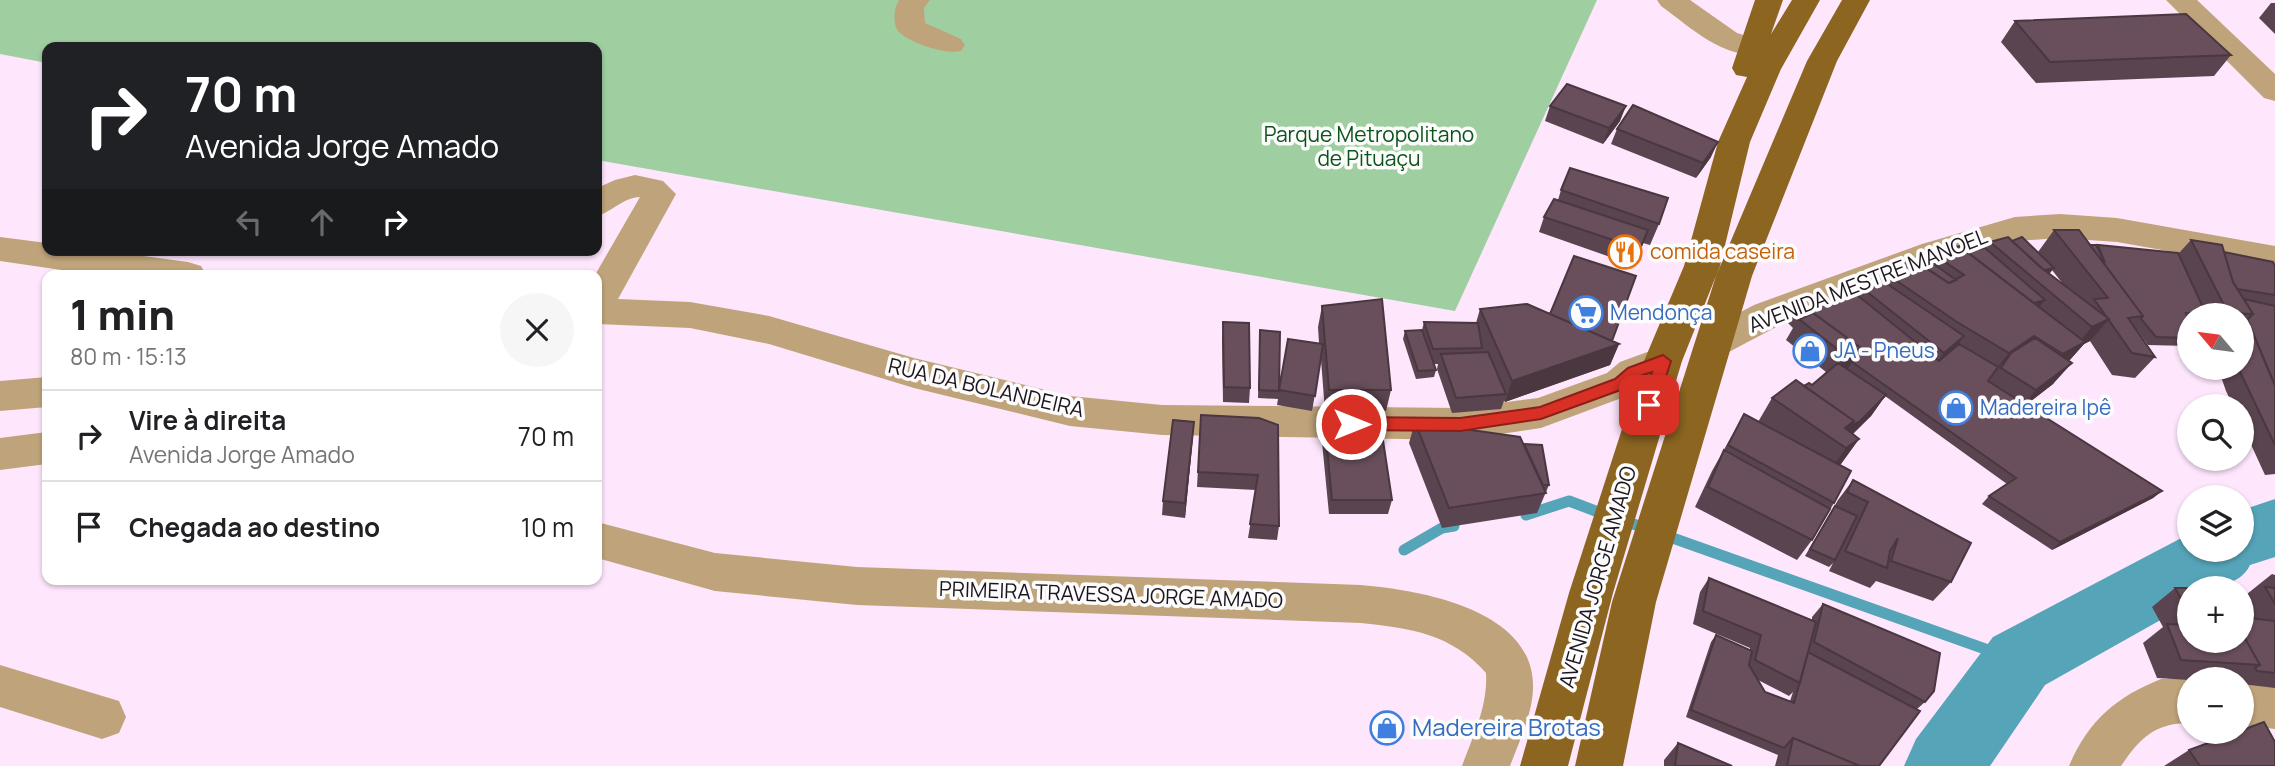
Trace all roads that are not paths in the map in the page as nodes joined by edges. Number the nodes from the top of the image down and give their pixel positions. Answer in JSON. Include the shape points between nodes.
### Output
{"nodes":[{"id":1,"x":916,"y":0,"type":"edge"},
{"id":2,"x":1671,"y":0,"type":"edge"},
{"id":3,"x":1769,"y":0,"type":"edge"},
{"id":4,"x":1806,"y":0,"type":"edge"},
{"id":5,"x":1856,"y":0,"type":"edge"},
{"id":6,"x":2180,"y":0,"type":"edge"},
{"id":7,"x":1739,"y":43,"type":"junction"},
{"id":8,"x":950,"y":45,"type":"dead end"},
{"id":9,"x":1757,"y":88,"type":"junction"},
{"id":10,"x":2275,"y":92,"type":"edge"},
{"id":11,"x":1805,"y":103,"type":"junction"},
{"id":12,"x":602,"y":202,"type":"edge"},
{"id":13,"x":0,"y":249,"type":"edge"},
{"id":14,"x":42,"y":255,"type":"edge"},
{"id":15,"x":51,"y":256,"type":"edge"},
{"id":16,"x":2275,"y":258,"type":"edge"},
{"id":17,"x":152,"y":270,"type":"edge"},
{"id":18,"x":1718,"y":271,"type":"junction"},
{"id":19,"x":602,"y":294,"type":"edge"},
{"id":20,"x":602,"y":311,"type":"edge"},
{"id":21,"x":1714,"y":343,"type":"junction"},
{"id":22,"x":1663,"y":361,"type":"junction"},
{"id":23,"x":42,"y":392,"type":"edge"},
{"id":24,"x":0,"y":397,"type":"edge"},
{"id":25,"x":42,"y":449,"type":"edge"},
{"id":26,"x":0,"y":454,"type":"edge"},
{"id":27,"x":602,"y":541,"type":"edge"},
{"id":28,"x":1613,"y":598,"type":"junction"},
{"id":29,"x":0,"y":686,"type":"edge"},
{"id":30,"x":2177,"y":701,"type":"edge"},
{"id":31,"x":2254,"y":704,"type":"edge"},
{"id":32,"x":2275,"y":707,"type":"edge"},
{"id":33,"x":102,"y":717,"type":"dead end"},
{"id":34,"x":1486,"y":766,"type":"edge"},
{"id":35,"x":1544,"y":766,"type":"edge"},
{"id":36,"x":1599,"y":766,"type":"edge"},
{"id":37,"x":2093,"y":766,"type":"edge"}],
"edges":[{"from":1,"to":8,"type":"street","via":[[910,5],[910,27]]},
{"from":2,"to":7,"type":"street"},
{"from":3,"to":7,"type":"main road"},
{"from":4,"to":9,"type":"main road","name":"AVENIDA JORGE AMADO"},
{"from":5,"to":11,"type":"main road","name":"AVENIDA JORGE AMADO"},
{"from":6,"to":10,"type":"street"},
{"from":7,"to":9,"type":"main road","via":[[1745,79]]},
{"from":9,"to":11,"type":"main road"},
{"from":9,"to":18,"type":"main road","name":"AVENIDA JORGE AMADO","via":[[1734,142]]},
{"from":11,"to":18,"type":"main road","name":"AVENIDA JORGE AMADO"},
{"from":12,"to":19,"type":"street","via":[[623,187],[648,188],[659,194]]},
{"from":13,"to":14,"type":"street"},
{"from":15,"to":17,"type":"street"},
{"from":16,"to":21,"type":"street","name":"AVENIDA MESTRE MANOEL","via":[[2117,230],[2015,229],[1934,253],[1767,314]]},
{"from":18,"to":21,"type":"main road","name":"AVENIDA JORGE AMADO"},
{"from":18,"to":22,"type":"main road","name":"AVENIDA JORGE AMADO"},
{"from":20,"to":22,"type":"street","name":"RUA DA BOLANDEIRA","via":[[690,315],[769,330],[991,393],[1070,411],[1162,420],[1502,421],[1541,413]]},
{"from":21,"to":28,"type":"main road","name":"AVENIDA JORGE AMADO","via":[[1679,458]]},
{"from":22,"to":28,"type":"main road","name":"AVENIDA JORGE AMADO","via":[[1636,449]]},
{"from":23,"to":24,"type":"street"},
{"from":25,"to":26,"type":"street"},
{"from":27,"to":34,"type":"street","name":"PRIMEIRA TRAVESSA JORGE AMADO","via":[[715,572],[857,586],[1361,604],[1415,610],[1450,621],[1487,641],[1507,664],[1511,687]]},
{"from":28,"to":35,"type":"main road","name":"AVENIDA JORGE AMADO"},
{"from":28,"to":36,"type":"main road","name":"AVENIDA JORGE AMADO"},
{"from":29,"to":33,"type":"street"},
{"from":30,"to":37,"type":"street","via":[[2161,701],[2119,728]]},
{"from":31,"to":32,"type":"street"}]}
